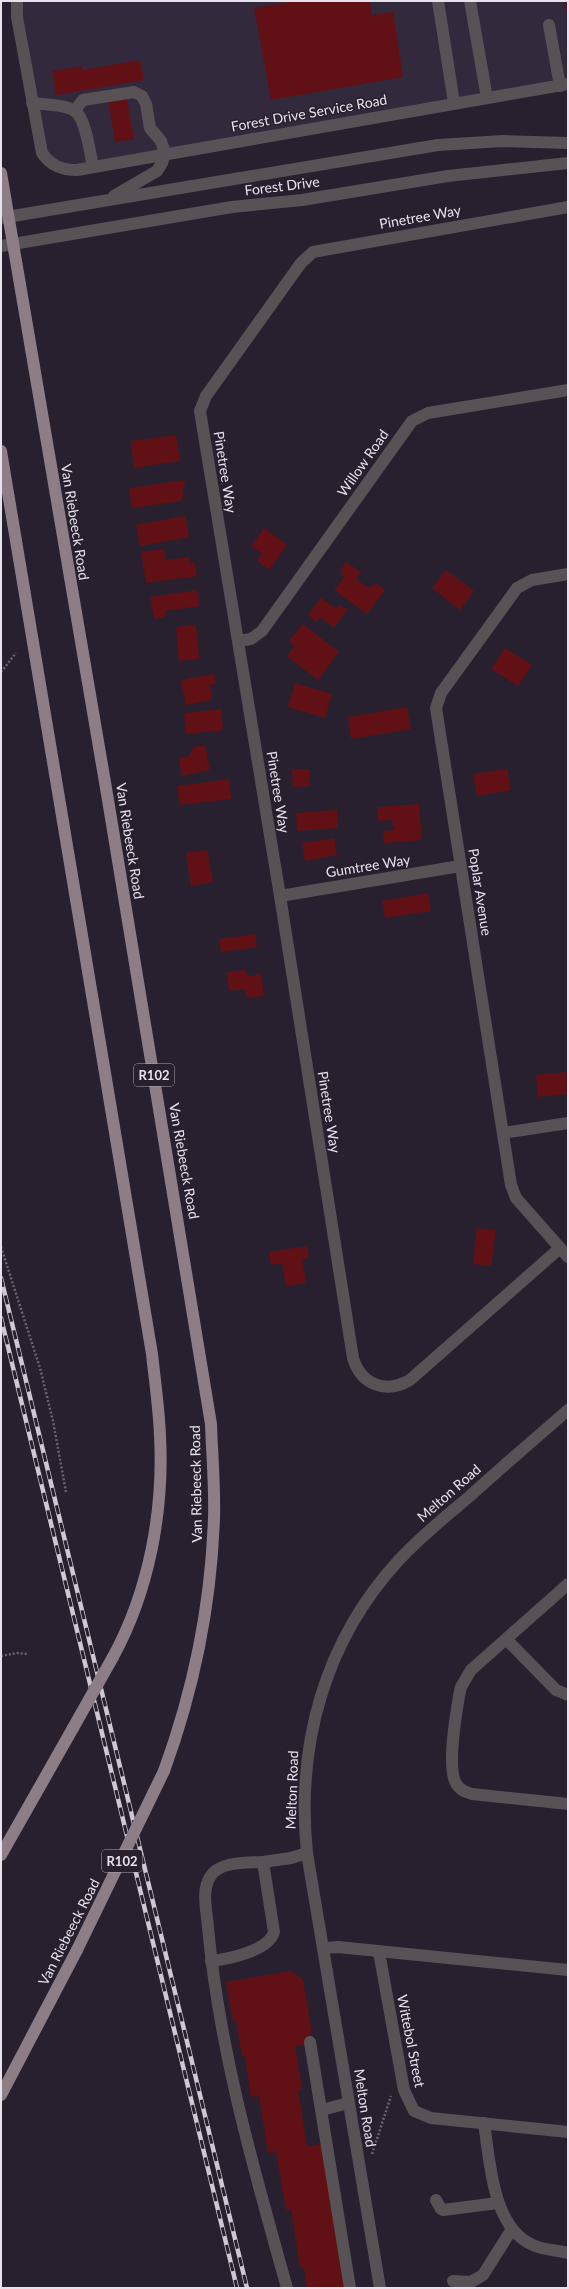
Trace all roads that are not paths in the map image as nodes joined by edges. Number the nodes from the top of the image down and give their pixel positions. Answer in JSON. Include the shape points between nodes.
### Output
{"nodes":[{"id":1,"x":17,"y":1,"type":"edge"},
{"id":2,"x":438,"y":1,"type":"edge"},
{"id":3,"x":470,"y":1,"type":"edge"},
{"id":4,"x":550,"y":24,"type":"dead end"},
{"id":5,"x":564,"y":85,"type":"edge"},
{"id":6,"x":487,"y":98,"type":"junction"},
{"id":7,"x":32,"y":103,"type":"junction"},
{"id":8,"x":454,"y":103,"type":"junction"},
{"id":9,"x":76,"y":112,"type":"junction"},
{"id":10,"x":568,"y":143,"type":"edge"},
{"id":11,"x":165,"y":153,"type":"junction"},
{"id":12,"x":568,"y":163,"type":"edge"},
{"id":13,"x":93,"y":167,"type":"junction"},
{"id":14,"x":1,"y":173,"type":"edge"},
{"id":15,"x":106,"y":200,"type":"junction"},
{"id":16,"x":568,"y":207,"type":"edge"},
{"id":17,"x":5,"y":217,"type":"edge"},
{"id":18,"x":7,"y":245,"type":"edge"},
{"id":19,"x":568,"y":390,"type":"edge"},
{"id":20,"x":1,"y":451,"type":"edge"},
{"id":21,"x":568,"y":574,"type":"edge"},
{"id":22,"x":238,"y":641,"type":"junction"},
{"id":23,"x":460,"y":866,"type":"junction"},
{"id":24,"x":280,"y":896,"type":"junction"},
{"id":25,"x":568,"y":1123,"type":"edge"},
{"id":26,"x":503,"y":1134,"type":"junction"},
{"id":27,"x":560,"y":1248,"type":"junction"},
{"id":28,"x":568,"y":1257,"type":"edge"},
{"id":29,"x":568,"y":1410,"type":"edge"},
{"id":30,"x":568,"y":1584,"type":"edge"},
{"id":31,"x":507,"y":1640,"type":"junction"},
{"id":32,"x":568,"y":1695,"type":"edge"},
{"id":33,"x":568,"y":1804,"type":"edge"},
{"id":34,"x":307,"y":1853,"type":"junction"},
{"id":35,"x":1,"y":1855,"type":"edge"},
{"id":36,"x":263,"y":1862,"type":"junction"},
{"id":37,"x":324,"y":1948,"type":"junction"},
{"id":38,"x":379,"y":1952,"type":"junction"},
{"id":39,"x":211,"y":1961,"type":"junction"},
{"id":40,"x":568,"y":1970,"type":"edge"},
{"id":41,"x":310,"y":2042,"type":"dead end"},
{"id":42,"x":1,"y":2095,"type":"edge"},
{"id":43,"x":348,"y":2103,"type":"junction"},
{"id":44,"x":322,"y":2110,"type":"junction"},
{"id":45,"x":484,"y":2123,"type":"junction"},
{"id":46,"x":568,"y":2132,"type":"edge"},
{"id":47,"x":436,"y":2200,"type":"dead end"},
{"id":48,"x":498,"y":2202,"type":"junction"},
{"id":49,"x":512,"y":2229,"type":"junction"},
{"id":50,"x":568,"y":2253,"type":"edge"},
{"id":51,"x":453,"y":2281,"type":"dead end"},
{"id":52,"x":287,"y":2288,"type":"edge"},
{"id":53,"x":350,"y":2288,"type":"edge"},
{"id":54,"x":380,"y":2288,"type":"edge"}],
"edges":[{"from":1,"to":7,"type":"street","via":[[17,17]]},
{"from":2,"to":8,"type":"street"},
{"from":3,"to":6,"type":"street"},
{"from":4,"to":5,"type":"street"},
{"from":5,"to":6,"type":"street","name":"Forest Drive Service Road"},
{"from":6,"to":8,"type":"street","name":"Forest Drive Service Road"},
{"from":7,"to":9,"type":"street"},
{"from":7,"to":13,"type":"street","name":"Forest Drive Service Road","via":[[42,153],[47,160],[66,170]]},
{"from":8,"to":11,"type":"street","name":"Forest Drive Service Road"},
{"from":9,"to":11,"type":"street","via":[[83,100],[134,92],[142,96],[150,128],[161,141]]},
{"from":9,"to":13,"type":"street","via":[[82,120]]},
{"from":10,"to":15,"type":"street","name":"Forest Drive","via":[[503,141],[438,145]]},
{"from":11,"to":13,"type":"street","name":"Forest Drive Service Road"},
{"from":11,"to":15,"type":"street","via":[[157,171]]},
{"from":12,"to":18,"type":"street","name":"Forest Drive","via":[[448,176],[302,200],[232,207]]},
{"from":14,"to":17,"type":"main road","name":"Van Riebeeck Road","number":"R102"},
{"from":15,"to":17,"type":"street","name":"Forest Drive"},
{"from":16,"to":22,"type":"street","name":"Pinetree Way","via":[[318,249],[301,263],[201,406]]},
{"from":17,"to":18,"type":"main road","name":"Van Riebeeck Road","number":"R102"},
{"from":18,"to":42,"type":"main road","name":"Van Riebeeck Road","number":"R102","bridge":true,"via":[[107,794],[211,1424],[214,1517],[204,1624],[191,1686],[164,1771],[77,1950]]},
{"from":19,"to":22,"type":"street","name":"Willow Road","via":[[428,414],[412,421],[262,631],[251,639]]},
{"from":20,"to":35,"type":"main road","bridge":true,"via":[[152,1354],[161,1437],[158,1512],[148,1563],[132,1616],[113,1657]]},
{"from":21,"to":23,"type":"street","name":"Poplar Avenue","via":[[532,580],[517,588],[438,697],[436,713]]},
{"from":22,"to":24,"type":"street","name":"Pinetree Way"},
{"from":23,"to":24,"type":"street","name":"Gumtree Way"},
{"from":23,"to":26,"type":"street","name":"Poplar Avenue"},
{"from":24,"to":27,"type":"street","name":"Pinetree Way","via":[[353,1358],[361,1375],[371,1383],[384,1387],[398,1386],[410,1380]]},
{"from":25,"to":26,"type":"street"},
{"from":26,"to":27,"type":"street","name":"Poplar Avenue","via":[[513,1192]]},
{"from":27,"to":28,"type":"street","name":"Poplar Avenue"},
{"from":29,"to":34,"type":"street","name":"Melton Road","via":[[414,1545],[382,1580],[355,1620],[332,1665],[311,1732],[304,1802]]},
{"from":30,"to":31,"type":"street"},
{"from":31,"to":32,"type":"street","via":[[556,1690]]},
{"from":31,"to":33,"type":"street","via":[[471,1670],[461,1686],[452,1776],[462,1791],[472,1794]]},
{"from":34,"to":36,"type":"street"},
{"from":34,"to":37,"type":"street","name":"Melton Road"},
{"from":36,"to":39,"type":"street","via":[[224,1866],[210,1875],[206,1898]]},
{"from":36,"to":39,"type":"street","via":[[273,1936],[246,1953]]},
{"from":37,"to":38,"type":"street","via":[[338,1947]]},
{"from":37,"to":43,"type":"street","name":"Melton Road"},
{"from":38,"to":40,"type":"street"},
{"from":38,"to":45,"type":"street","name":"Wittebol Street","via":[[404,2086],[411,2105],[420,2114],[431,2118]]},
{"from":39,"to":52,"type":"street","via":[[235,2090]]},
{"from":41,"to":44,"type":"street"},
{"from":43,"to":44,"type":"street"},
{"from":43,"to":54,"type":"street","name":"Melton Road"},
{"from":44,"to":53,"type":"street"},
{"from":45,"to":46,"type":"street","name":"Wittebol Street"},
{"from":45,"to":48,"type":"street"},
{"from":47,"to":48,"type":"street","via":[[444,2210]]},
{"from":48,"to":49,"type":"street"},
{"from":49,"to":50,"type":"street","via":[[535,2247]]},
{"from":49,"to":51,"type":"street","via":[[483,2275],[471,2282]]}]}
